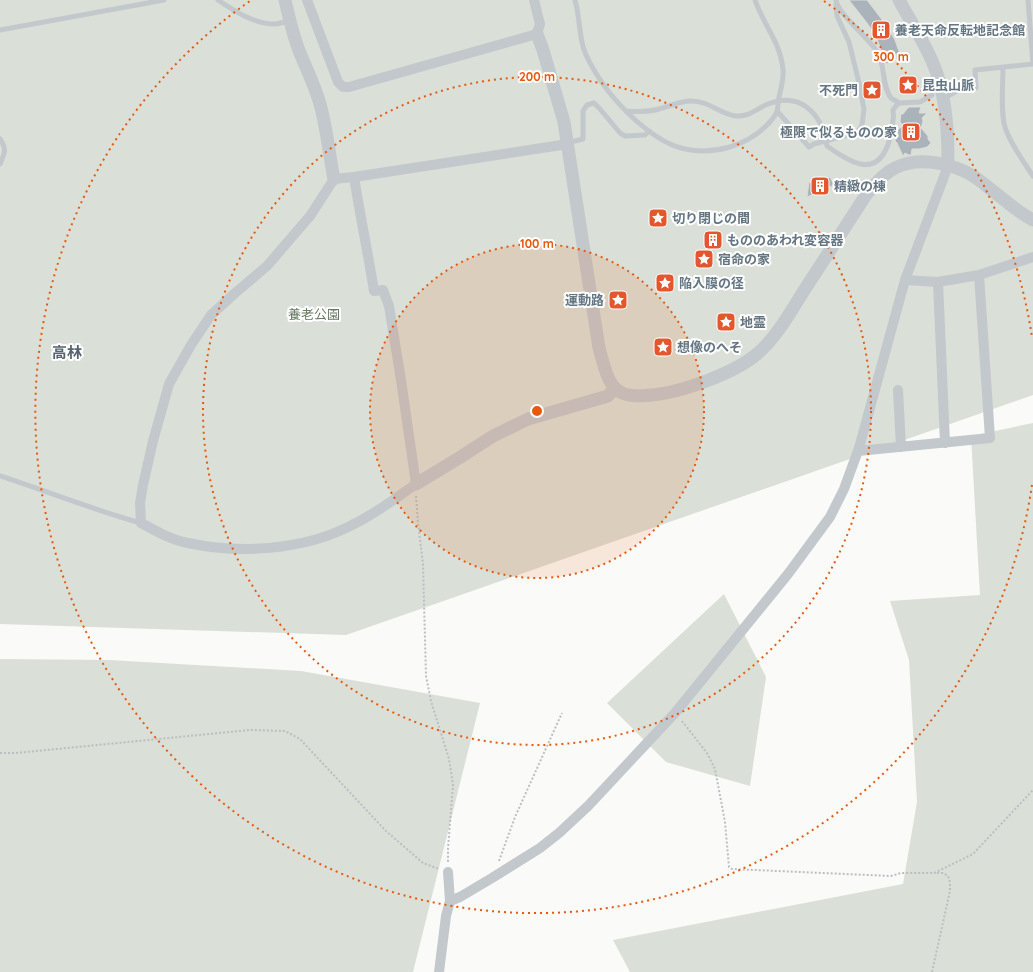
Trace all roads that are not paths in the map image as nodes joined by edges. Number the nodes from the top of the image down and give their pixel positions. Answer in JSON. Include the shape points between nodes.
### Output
{"nodes":[{"id":1,"x":164,"y":0,"type":"edge"},
{"id":2,"x":218,"y":0,"type":"edge"},
{"id":3,"x":285,"y":0,"type":"edge"},
{"id":4,"x":307,"y":0,"type":"edge"},
{"id":5,"x":534,"y":0,"type":"edge"},
{"id":6,"x":575,"y":0,"type":"edge"},
{"id":7,"x":755,"y":0,"type":"edge"},
{"id":8,"x":899,"y":0,"type":"edge"},
{"id":9,"x":1028,"y":0,"type":"edge"},
{"id":10,"x":836,"y":2,"type":"edge"},
{"id":11,"x":290,"y":21,"type":"junction"},
{"id":12,"x":0,"y":30,"type":"edge"},
{"id":13,"x":537,"y":34,"type":"junction"},
{"id":14,"x":1033,"y":64,"type":"edge"},
{"id":15,"x":1003,"y":68,"type":"junction"},
{"id":16,"x":938,"y":97,"type":"junction"},
{"id":17,"x":778,"y":102,"type":"junction"},
{"id":18,"x":899,"y":103,"type":"junction"},
{"id":19,"x":626,"y":110,"type":"junction"},
{"id":20,"x":778,"y":112,"type":"junction"},
{"id":21,"x":650,"y":132,"type":"junction"},
{"id":22,"x":0,"y":139,"type":"edge"},
{"id":23,"x":826,"y":140,"type":"junction"},
{"id":24,"x":571,"y":142,"type":"junction"},
{"id":25,"x":0,"y":164,"type":"edge"},
{"id":26,"x":948,"y":166,"type":"junction"},
{"id":27,"x":1033,"y":176,"type":"edge"},
{"id":28,"x":354,"y":177,"type":"junction"},
{"id":29,"x":334,"y":179,"type":"junction"},
{"id":30,"x":1033,"y":220,"type":"edge"},
{"id":31,"x":1033,"y":257,"type":"edge"},
{"id":32,"x":979,"y":275,"type":"junction"},
{"id":33,"x":905,"y":280,"type":"junction"},
{"id":34,"x":938,"y":282,"type":"junction"},
{"id":35,"x":614,"y":389,"type":"junction"},
{"id":36,"x":898,"y":390,"type":"dead end"},
{"id":37,"x":945,"y":442,"type":"junction"},
{"id":38,"x":901,"y":447,"type":"junction"},
{"id":39,"x":858,"y":451,"type":"junction"},
{"id":40,"x":0,"y":476,"type":"edge"},
{"id":41,"x":416,"y":484,"type":"junction"},
{"id":42,"x":141,"y":523,"type":"junction"},
{"id":43,"x":448,"y":872,"type":"road end"},
{"id":44,"x":450,"y":901,"type":"junction"},
{"id":45,"x":439,"y":972,"type":"edge"}],
"edges":[{"from":1,"to":12,"type":"lane"},
{"from":2,"to":11,"type":"lane","via":[[238,13],[264,23]]},
{"from":3,"to":11,"type":"street"},
{"from":4,"to":13,"type":"street","via":[[338,82],[343,87]]},
{"from":5,"to":13,"type":"street","via":[[540,24]]},
{"from":6,"to":19,"type":"lane","via":[[582,44],[596,74]]},
{"from":7,"to":17,"type":"lane","via":[[779,49],[783,69]]},
{"from":8,"to":16,"type":"street","via":[[931,59],[938,79]]},
{"from":9,"to":14,"type":"lane"},
{"from":10,"to":18,"type":"lane","via":[[879,54],[884,81],[891,97]]},
{"from":10,"to":23,"type":"lane","via":[[837,16],[849,42],[864,109],[859,130]]},
{"from":11,"to":29,"type":"street","via":[[299,52],[320,103]]},
{"from":13,"to":24,"type":"street"},
{"from":14,"to":15,"type":"lane"},
{"from":15,"to":16,"type":"lane","via":[[976,70],[976,88]]},
{"from":15,"to":27,"type":"lane","via":[[1002,102],[1005,129]]},
{"from":16,"to":18,"type":"lane","via":[[920,102]]},
{"from":16,"to":26,"type":"street","via":[[948,138]]},
{"from":17,"to":19,"type":"lane","via":[[738,116],[709,104],[690,101],[653,110]]},
{"from":17,"to":20,"type":"lane"},
{"from":17,"to":23,"type":"lane","via":[[800,102],[808,107],[824,130]]},
{"from":18,"to":23,"type":"lane","via":[[893,110],[894,119],[885,152],[878,161],[868,165],[848,161],[826,146]]},
{"from":19,"to":21,"type":"lane"},
{"from":20,"to":21,"type":"lane","via":[[757,134],[744,142],[706,152],[684,149]]},
{"from":20,"to":23,"type":"lane","via":[[809,147]]},
{"from":21,"to":24,"type":"lane","via":[[645,135],[626,136],[620,133],[594,103],[587,105],[583,111],[583,139]]},
{"from":22,"to":25,"type":"lane","via":[[5,153]]},
{"from":24,"to":28,"type":"street"},
{"from":24,"to":35,"type":"street","via":[[599,348],[606,374]]},
{"from":26,"to":30,"type":"street","via":[[966,172],[1018,212]]},
{"from":26,"to":33,"type":"street"},
{"from":26,"to":35,"type":"street","via":[[912,162],[894,168],[880,179],[866,195],[780,328],[757,354],[697,385],[676,391],[629,396]]},
{"from":28,"to":29,"type":"street"},
{"from":28,"to":41,"type":"street","via":[[374,291],[383,290],[389,306]]},
{"from":29,"to":42,"type":"street","via":[[310,216],[267,266],[211,315],[183,358],[169,384],[153,441],[140,503]]},
{"from":31,"to":32,"type":"street"},
{"from":32,"to":34,"type":"street"},
{"from":32,"to":37,"type":"street","via":[[990,438]]},
{"from":33,"to":34,"type":"street"},
{"from":33,"to":39,"type":"street"},
{"from":34,"to":37,"type":"street"},
{"from":35,"to":41,"type":"street","via":[[608,396],[528,419],[500,432]]},
{"from":36,"to":38,"type":"street"},
{"from":37,"to":38,"type":"street"},
{"from":38,"to":39,"type":"street"},
{"from":39,"to":44,"type":"street","via":[[830,517],[788,574],[675,713],[588,806],[559,833],[492,878]]},
{"from":40,"to":42,"type":"lane"},
{"from":41,"to":42,"type":"street","via":[[374,514],[346,528],[316,540],[283,546],[254,549],[187,543],[161,534]]},
{"from":43,"to":44,"type":"street"},
{"from":44,"to":45,"type":"street"}]}
